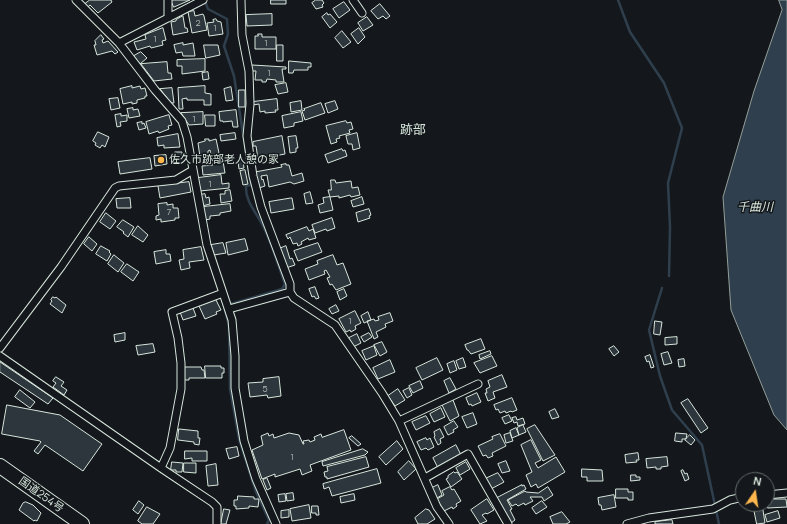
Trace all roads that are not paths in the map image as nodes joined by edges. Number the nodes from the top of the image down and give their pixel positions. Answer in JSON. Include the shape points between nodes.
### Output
{"nodes":[{"id":1,"x":76,"y":0,"type":"edge"},
{"id":2,"x":168,"y":0,"type":"edge"},
{"id":3,"x":242,"y":0,"type":"edge"},
{"id":4,"x":353,"y":0,"type":"edge"},
{"id":5,"x":202,"y":1,"type":"edge"},
{"id":6,"x":362,"y":13,"type":"dead end"},
{"id":7,"x":168,"y":18,"type":"junction"},
{"id":8,"x":119,"y":43,"type":"junction"},
{"id":9,"x":193,"y":170,"type":"junction"},
{"id":10,"x":290,"y":292,"type":"junction"},
{"id":11,"x":223,"y":293,"type":"junction"},
{"id":12,"x":228,"y":305,"type":"junction"},
{"id":13,"x":0,"y":348,"type":"edge"},
{"id":14,"x":0,"y":356,"type":"edge"},
{"id":15,"x":478,"y":384,"type":"dead end"},
{"id":16,"x":399,"y":421,"type":"junction"},
{"id":17,"x":0,"y":466,"type":"edge"},
{"id":18,"x":161,"y":468,"type":"junction"},
{"id":19,"x":425,"y":478,"type":"junction"},
{"id":20,"x":787,"y":493,"type":"edge"},
{"id":21,"x":775,"y":494,"type":"edge"},
{"id":22,"x":735,"y":499,"type":"edge"},
{"id":23,"x":82,"y":524,"type":"edge"},
{"id":24,"x":217,"y":524,"type":"edge"},
{"id":25,"x":276,"y":524,"type":"edge"},
{"id":26,"x":449,"y":524,"type":"edge"},
{"id":27,"x":508,"y":524,"type":"edge"},
{"id":28,"x":627,"y":524,"type":"edge"}],
"edges":[{"from":1,"to":8,"type":"street"},
{"from":2,"to":7,"type":"street"},
{"from":3,"to":10,"type":"street","via":[[242,35],[249,71],[250,104],[247,136],[253,176],[261,207],[290,284]]},
{"from":4,"to":6,"type":"street"},
{"from":5,"to":7,"type":"street"},
{"from":7,"to":8,"type":"street"},
{"from":8,"to":9,"type":"street","via":[[182,121]]},
{"from":9,"to":11,"type":"street","via":[[206,245]]},
{"from":9,"to":13,"type":"street","via":[[176,180],[115,188],[61,267]]},
{"from":10,"to":12,"type":"street"},
{"from":10,"to":16,"type":"street","via":[[294,298],[335,325]]},
{"from":11,"to":12,"type":"street"},
{"from":11,"to":18,"type":"street","via":[[172,312],[182,363],[182,389],[170,448]]},
{"from":12,"to":25,"type":"street","via":[[234,331],[235,388],[244,442],[256,479]]},
{"from":14,"to":18,"type":"street"},
{"from":15,"to":16,"type":"street"},
{"from":16,"to":19,"type":"street"},
{"from":17,"to":23,"type":"highway","name":"国道254号"},
{"from":18,"to":24,"type":"street","via":[[217,507]]},
{"from":19,"to":26,"type":"street","via":[[437,507]]},
{"from":19,"to":27,"type":"street","via":[[468,454]]},
{"from":20,"to":21,"type":"street"},
{"from":22,"to":28,"type":"street","via":[[713,509],[649,518]]}]}
